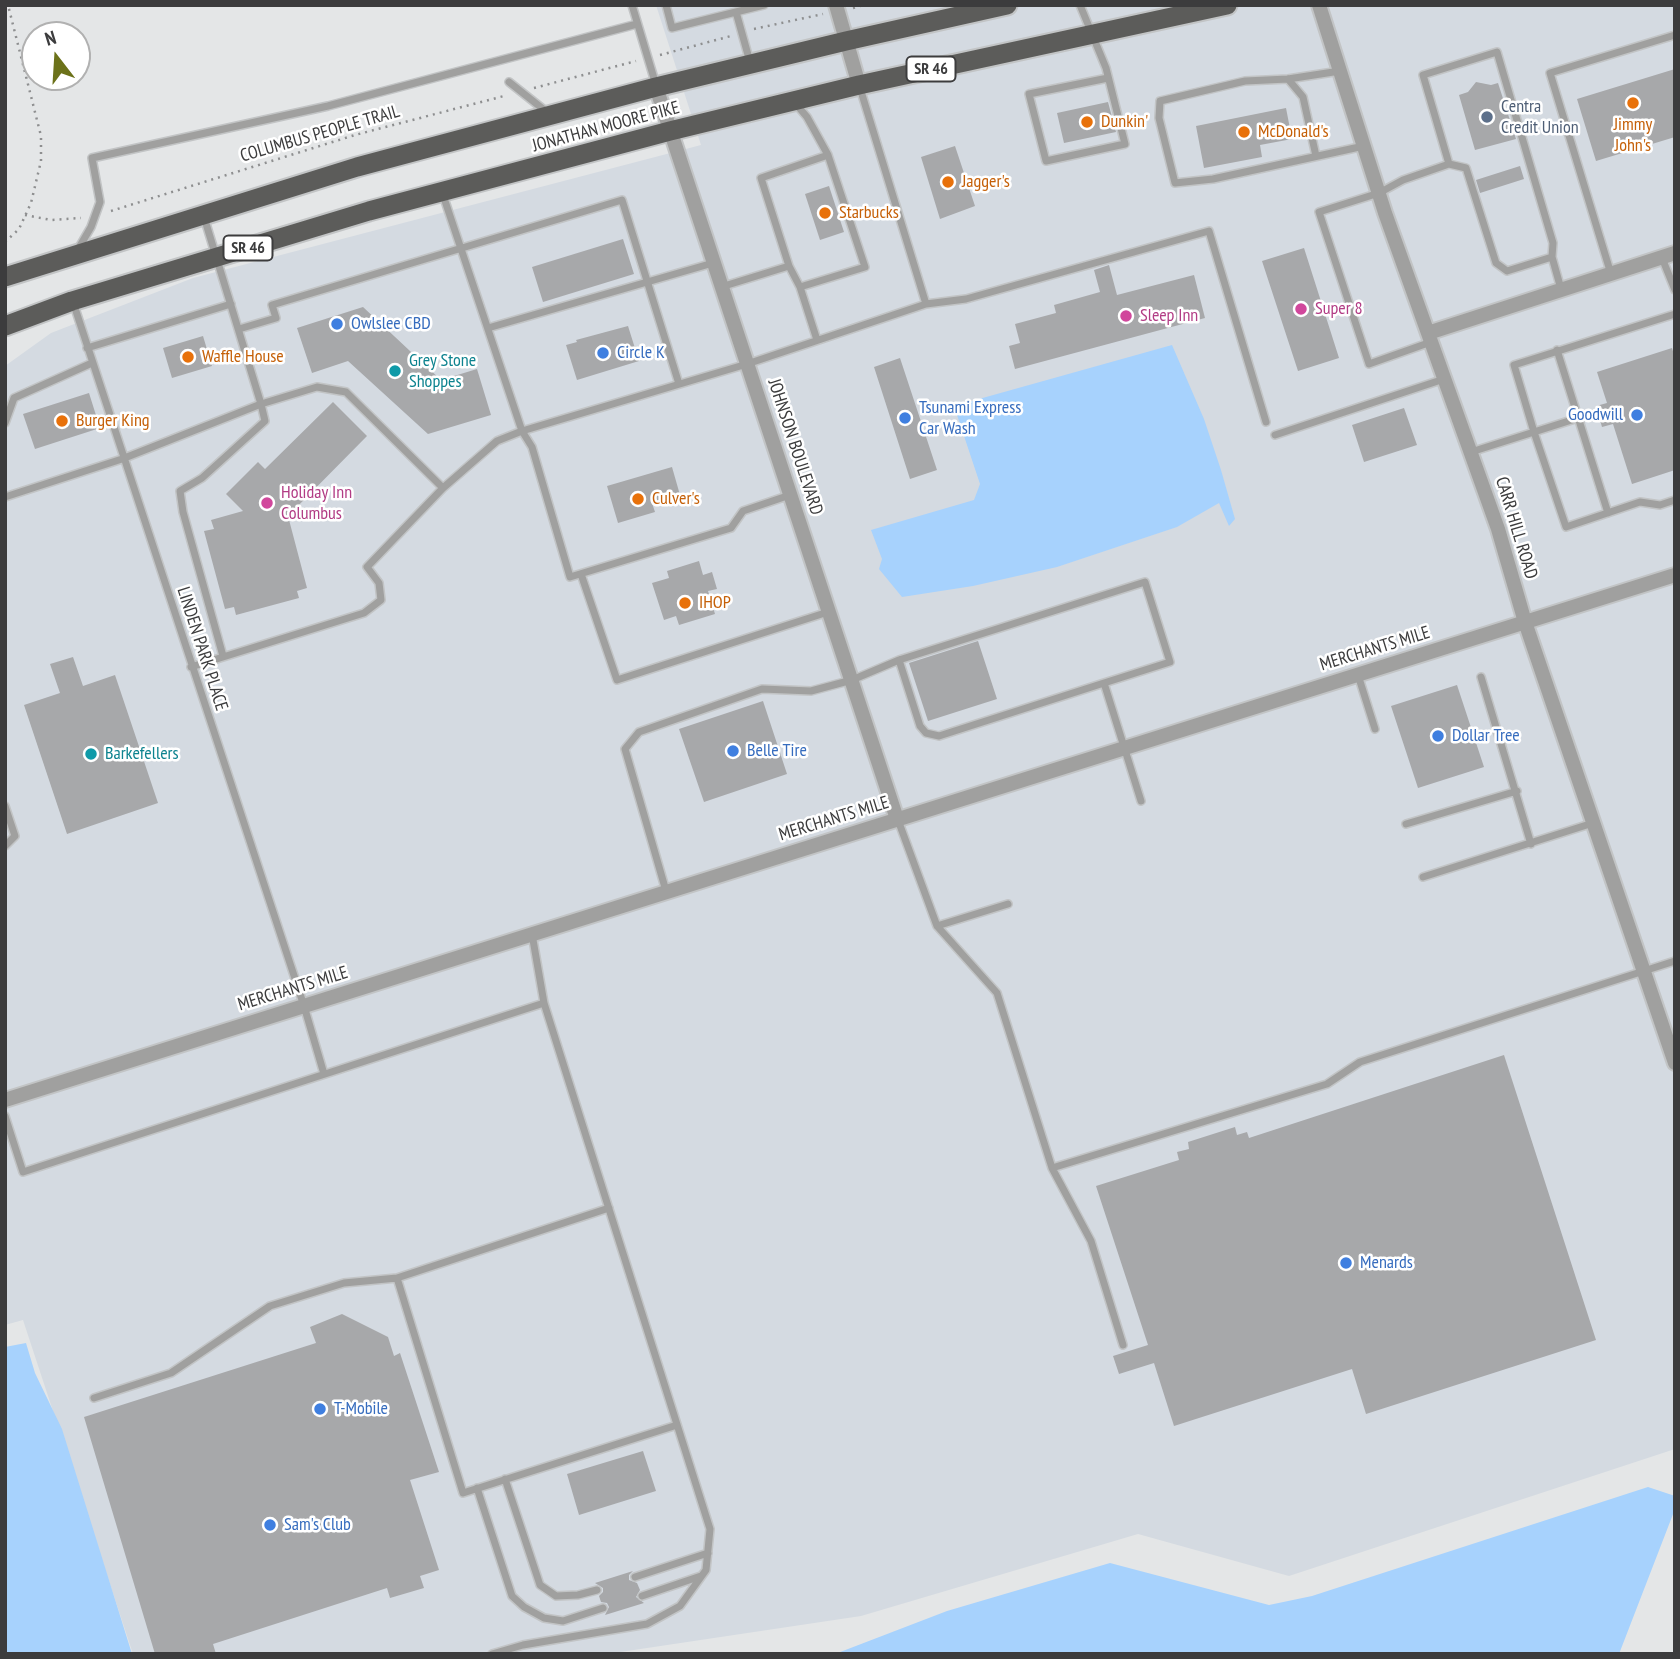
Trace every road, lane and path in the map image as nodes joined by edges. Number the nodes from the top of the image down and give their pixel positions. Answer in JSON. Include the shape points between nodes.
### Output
{"nodes":[{"id":1,"x":8,"y":5,"type":"edge"},
{"id":2,"x":632,"y":5,"type":"edge"},
{"id":3,"x":666,"y":5,"type":"edge"},
{"id":4,"x":764,"y":5,"type":"edge"},
{"id":5,"x":835,"y":5,"type":"edge"},
{"id":6,"x":864,"y":5,"type":"edge"},
{"id":7,"x":1007,"y":5,"type":"edge"},
{"id":8,"x":1080,"y":5,"type":"edge"},
{"id":9,"x":1227,"y":5,"type":"edge"},
{"id":10,"x":1318,"y":5,"type":"edge"},
{"id":11,"x":857,"y":7,"type":"edge"},
{"id":12,"x":736,"y":12,"type":"junction"},
{"id":13,"x":814,"y":16,"type":"dead end"},
{"id":14,"x":637,"y":24,"type":"junction"},
{"id":15,"x":758,"y":29,"type":"dead end"},
{"id":16,"x":1091,"y":35,"type":"junction"},
{"id":17,"x":1675,"y":35,"type":"edge"},
{"id":18,"x":724,"y":37,"type":"dead end"},
{"id":19,"x":846,"y":41,"type":"junction"},
{"id":20,"x":666,"y":53,"type":"dead end"},
{"id":21,"x":623,"y":64,"type":"dead end"},
{"id":22,"x":751,"y":64,"type":"junction"},
{"id":23,"x":1340,"y":71,"type":"junction"},
{"id":24,"x":1108,"y":78,"type":"junction"},
{"id":25,"x":1288,"y":79,"type":"junction"},
{"id":26,"x":509,"y":82,"type":"dead end"},
{"id":27,"x":859,"y":85,"type":"junction"},
{"id":28,"x":656,"y":87,"type":"junction"},
{"id":29,"x":521,"y":91,"type":"junction"},
{"id":30,"x":793,"y":101,"type":"junction"},
{"id":31,"x":552,"y":115,"type":"junction"},
{"id":32,"x":670,"y":131,"type":"junction"},
{"id":33,"x":1364,"y":146,"type":"junction"},
{"id":34,"x":828,"y":155,"type":"junction"},
{"id":35,"x":1316,"y":156,"type":"junction"},
{"id":36,"x":1449,"y":164,"type":"junction"},
{"id":37,"x":442,"y":192,"type":"junction"},
{"id":38,"x":1379,"y":193,"type":"junction"},
{"id":39,"x":25,"y":215,"type":"junction"},
{"id":40,"x":96,"y":215,"type":"junction"},
{"id":41,"x":203,"y":215,"type":"junction"},
{"id":42,"x":5,"y":242,"type":"edge"},
{"id":43,"x":460,"y":247,"type":"junction"},
{"id":44,"x":74,"y":255,"type":"junction"},
{"id":45,"x":1668,"y":255,"type":"edge"},
{"id":46,"x":1552,"y":257,"type":"junction"},
{"id":47,"x":217,"y":258,"type":"junction"},
{"id":48,"x":713,"y":263,"type":"junction"},
{"id":49,"x":789,"y":266,"type":"junction"},
{"id":50,"x":1611,"y":274,"type":"junction"},
{"id":51,"x":5,"y":277,"type":"edge"},
{"id":52,"x":646,"y":281,"type":"junction"},
{"id":53,"x":721,"y":287,"type":"junction"},
{"id":54,"x":800,"y":287,"type":"junction"},
{"id":55,"x":1562,"y":290,"type":"junction"},
{"id":56,"x":1675,"y":290,"type":"edge"},
{"id":57,"x":72,"y":302,"type":"junction"},
{"id":58,"x":231,"y":304,"type":"junction"},
{"id":59,"x":926,"y":304,"type":"junction"},
{"id":60,"x":1675,"y":314,"type":"edge"},
{"id":61,"x":5,"y":326,"type":"edge"},
{"id":62,"x":488,"y":328,"type":"junction"},
{"id":63,"x":239,"y":329,"type":"junction"},
{"id":64,"x":1430,"y":337,"type":"junction"},
{"id":65,"x":817,"y":340,"type":"junction"},
{"id":66,"x":87,"y":348,"type":"junction"},
{"id":67,"x":1557,"y":350,"type":"junction"},
{"id":68,"x":92,"y":363,"type":"junction"},
{"id":69,"x":747,"y":364,"type":"junction"},
{"id":70,"x":1445,"y":379,"type":"junction"},
{"id":71,"x":679,"y":384,"type":"junction"},
{"id":72,"x":261,"y":404,"type":"junction"},
{"id":73,"x":1578,"y":418,"type":"junction"},
{"id":74,"x":1266,"y":422,"type":"dead end"},
{"id":75,"x":5,"y":423,"type":"edge"},
{"id":76,"x":522,"y":431,"type":"junction"},
{"id":77,"x":1534,"y":432,"type":"junction"},
{"id":78,"x":1275,"y":435,"type":"dead end"},
{"id":79,"x":1471,"y":452,"type":"junction"},
{"id":80,"x":122,"y":459,"type":"junction"},
{"id":81,"x":443,"y":488,"type":"junction"},
{"id":82,"x":790,"y":495,"type":"junction"},
{"id":83,"x":5,"y":496,"type":"edge"},
{"id":84,"x":1675,"y":500,"type":"edge"},
{"id":85,"x":1608,"y":513,"type":"junction"},
{"id":86,"x":581,"y":574,"type":"junction"},
{"id":87,"x":1675,"y":575,"type":"edge"},
{"id":88,"x":829,"y":612,"type":"junction"},
{"id":89,"x":1525,"y":622,"type":"junction"},
{"id":90,"x":223,"y":656,"type":"junction"},
{"id":91,"x":899,"y":660,"type":"junction"},
{"id":92,"x":191,"y":667,"type":"junction"},
{"id":93,"x":1358,"y":674,"type":"junction"},
{"id":94,"x":1481,"y":677,"type":"dead end"},
{"id":95,"x":852,"y":680,"type":"junction"},
{"id":96,"x":1104,"y":683,"type":"junction"},
{"id":97,"x":1374,"y":729,"type":"dead end"},
{"id":98,"x":1124,"y":748,"type":"junction"},
{"id":99,"x":1517,"y":791,"type":"junction"},
{"id":100,"x":1141,"y":802,"type":"dead end"},
{"id":101,"x":5,"y":807,"type":"edge"},
{"id":102,"x":898,"y":819,"type":"junction"},
{"id":103,"x":1593,"y":823,"type":"junction"},
{"id":104,"x":1406,"y":824,"type":"dead end"},
{"id":105,"x":1531,"y":844,"type":"junction"},
{"id":106,"x":5,"y":846,"type":"edge"},
{"id":107,"x":1423,"y":877,"type":"dead end"},
{"id":108,"x":666,"y":891,"type":"junction"},
{"id":109,"x":1008,"y":904,"type":"dead end"},
{"id":110,"x":937,"y":926,"type":"junction"},
{"id":111,"x":532,"y":934,"type":"junction"},
{"id":112,"x":1675,"y":961,"type":"edge"},
{"id":113,"x":1643,"y":971,"type":"junction"},
{"id":114,"x":544,"y":1003,"type":"junction"},
{"id":115,"x":304,"y":1006,"type":"junction"},
{"id":116,"x":1675,"y":1063,"type":"edge"},
{"id":117,"x":324,"y":1074,"type":"junction"},
{"id":118,"x":5,"y":1100,"type":"edge"},
{"id":119,"x":5,"y":1116,"type":"edge"},
{"id":120,"x":1052,"y":1168,"type":"junction"},
{"id":121,"x":609,"y":1208,"type":"junction"},
{"id":122,"x":397,"y":1278,"type":"junction"},
{"id":123,"x":1123,"y":1345,"type":"dead end"},
{"id":124,"x":94,"y":1398,"type":"dead end"},
{"id":125,"x":677,"y":1424,"type":"junction"},
{"id":126,"x":505,"y":1479,"type":"junction"},
{"id":127,"x":477,"y":1488,"type":"junction"},
{"id":128,"x":708,"y":1553,"type":"junction"},
{"id":129,"x":702,"y":1576,"type":"junction"},
{"id":130,"x":635,"y":1577,"type":"dead end"},
{"id":131,"x":597,"y":1590,"type":"dead end"},
{"id":132,"x":642,"y":1596,"type":"dead end"},
{"id":133,"x":603,"y":1608,"type":"dead end"},
{"id":134,"x":492,"y":1654,"type":"edge"}],
"edges":[{"from":1,"to":39,"type":"path","via":[[41,136],[41,160]]},
{"from":2,"to":14,"type":"lane"},
{"from":3,"to":12,"type":"lane","via":[[672,28]]},
{"from":4,"to":12,"type":"lane"},
{"from":5,"to":19,"type":"street"},
{"from":6,"to":11,"type":"path"},
{"from":7,"to":19,"type":"highway","name":"JONATHAN MOORE PIKE","number":"SR 46"},
{"from":8,"to":16,"type":"lane"},
{"from":9,"to":16,"type":"highway","name":"JONATHAN MOORE PIKE","number":"SR 46"},
{"from":10,"to":23,"type":"street","name":"CARR HILL ROAD"},
{"from":12,"to":22,"type":"lane"},
{"from":13,"to":15,"type":"path"},
{"from":14,"to":28,"type":"lane"},
{"from":14,"to":40,"type":"lane","via":[[328,106],[92,158],[100,202]]},
{"from":16,"to":24,"type":"lane"},
{"from":16,"to":27,"type":"highway","name":"JONATHAN MOORE PIKE","number":"SR 46"},
{"from":17,"to":50,"type":"lane","via":[[1550,73]]},
{"from":18,"to":20,"type":"path"},
{"from":19,"to":22,"type":"highway","name":"JONATHAN MOORE PIKE","number":"SR 46"},
{"from":19,"to":27,"type":"street"},
{"from":21,"to":29,"type":"path","name":"COLUMBUS PEOPLE TRAIL"},
{"from":22,"to":28,"type":"highway","name":"JONATHAN MOORE PIKE","number":"SR 46"},
{"from":23,"to":25,"type":"lane"},
{"from":23,"to":33,"type":"street","name":"CARR HILL ROAD"},
{"from":24,"to":24,"type":"lane","via":[[1125,144],[1046,161],[1029,94]]},
{"from":25,"to":35,"type":"lane","via":[[1303,97]]},
{"from":25,"to":35,"type":"lane","via":[[1245,81],[1160,101],[1159,118],[1175,183]]},
{"from":26,"to":29,"type":"lane"},
{"from":27,"to":30,"type":"highway","name":"JONATHAN MOORE PIKE","number":"SR 46"},
{"from":27,"to":59,"type":"lane"},
{"from":28,"to":31,"type":"highway","name":"JONATHAN MOORE PIKE","number":"SR 46"},
{"from":28,"to":32,"type":"street","name":"JOHNSON BOULEVARD"},
{"from":29,"to":31,"type":"lane"},
{"from":29,"to":40,"type":"path","name":"COLUMBUS PEOPLE TRAIL","via":[[355,135]]},
{"from":30,"to":32,"type":"highway","name":"JONATHAN MOORE PIKE","number":"SR 46"},
{"from":30,"to":34,"type":"lane"},
{"from":31,"to":41,"type":"highway","name":"JONATHAN MOORE PIKE","number":"SR 46"},
{"from":32,"to":37,"type":"highway","name":"JONATHAN MOORE PIKE","number":"SR 46"},
{"from":32,"to":48,"type":"street","name":"JOHNSON BOULEVARD"},
{"from":33,"to":35,"type":"lane"},
{"from":33,"to":38,"type":"street","name":"CARR HILL ROAD"},
{"from":34,"to":49,"type":"lane","via":[[761,178]]},
{"from":34,"to":54,"type":"lane","via":[[865,267]]},
{"from":36,"to":38,"type":"lane"},
{"from":36,"to":46,"type":"lane","via":[[1466,168],[1496,263],[1507,271]]},
{"from":36,"to":46,"type":"lane","via":[[1423,75],[1497,52],[1553,243]]},
{"from":37,"to":43,"type":"lane"},
{"from":37,"to":47,"type":"highway","name":"JONATHAN MOORE PIKE","number":"SR 46"},
{"from":38,"to":64,"type":"street","name":"CARR HILL ROAD"},
{"from":38,"to":64,"type":"lane","via":[[1319,212],[1369,364]]},
{"from":39,"to":40,"type":"path","name":"COLUMBUS PEOPLE TRAIL","via":[[51,220]]},
{"from":39,"to":42,"type":"path","via":[[19,229]]},
{"from":40,"to":44,"type":"lane"},
{"from":41,"to":44,"type":"highway","name":"JONATHAN MOORE PIKE","number":"SR 46"},
{"from":41,"to":47,"type":"lane"},
{"from":43,"to":52,"type":"lane","via":[[622,200]]},
{"from":43,"to":62,"type":"lane"},
{"from":43,"to":63,"type":"lane","via":[[272,304],[276,318]]},
{"from":44,"to":51,"type":"highway","name":"JONATHAN MOORE PIKE","number":"SR 46"},
{"from":45,"to":50,"type":"street"},
{"from":45,"to":56,"type":"lane"},
{"from":46,"to":55,"type":"lane"},
{"from":47,"to":57,"type":"highway","name":"JONATHAN MOORE PIKE","number":"SR 46"},
{"from":47,"to":58,"type":"lane"},
{"from":48,"to":52,"type":"lane"},
{"from":48,"to":53,"type":"street","name":"JOHNSON BOULEVARD"},
{"from":49,"to":53,"type":"lane"},
{"from":49,"to":54,"type":"lane"},
{"from":50,"to":55,"type":"street"},
{"from":52,"to":62,"type":"lane"},
{"from":52,"to":71,"type":"lane"},
{"from":53,"to":69,"type":"street","name":"JOHNSON BOULEVARD"},
{"from":54,"to":65,"type":"lane"},
{"from":55,"to":64,"type":"street"},
{"from":57,"to":61,"type":"highway","name":"JONATHAN MOORE PIKE","number":"SR 46"},
{"from":57,"to":66,"type":"lane","name":"LINDEN PARK PLACE"},
{"from":58,"to":63,"type":"lane"},
{"from":58,"to":66,"type":"lane"},
{"from":59,"to":65,"type":"lane"},
{"from":59,"to":74,"type":"lane","via":[[966,299],[1209,231]]},
{"from":60,"to":67,"type":"lane"},
{"from":62,"to":76,"type":"lane"},
{"from":63,"to":72,"type":"lane"},
{"from":64,"to":70,"type":"street","name":"CARR HILL ROAD"},
{"from":65,"to":69,"type":"lane"},
{"from":66,"to":68,"type":"lane","name":"LINDEN PARK PLACE"},
{"from":67,"to":73,"type":"lane"},
{"from":67,"to":77,"type":"lane","via":[[1514,365]]},
{"from":68,"to":75,"type":"lane","via":[[14,398]]},
{"from":68,"to":80,"type":"lane","name":"LINDEN PARK PLACE"},
{"from":69,"to":71,"type":"lane"},
{"from":69,"to":82,"type":"street","name":"JOHNSON BOULEVARD"},
{"from":70,"to":78,"type":"lane"},
{"from":70,"to":79,"type":"street","name":"CARR HILL ROAD"},
{"from":71,"to":76,"type":"lane"},
{"from":72,"to":80,"type":"lane"},
{"from":72,"to":81,"type":"lane","via":[[317,387],[346,392]]},
{"from":72,"to":90,"type":"lane","via":[[265,421],[202,478],[180,491]]},
{"from":73,"to":77,"type":"lane"},
{"from":73,"to":85,"type":"lane"},
{"from":76,"to":81,"type":"lane","via":[[497,441]]},
{"from":76,"to":86,"type":"lane","via":[[532,447],[570,577]]},
{"from":77,"to":79,"type":"lane"},
{"from":77,"to":85,"type":"lane","via":[[1566,527]]},
{"from":79,"to":89,"type":"street","name":"CARR HILL ROAD"},
{"from":80,"to":83,"type":"lane"},
{"from":80,"to":92,"type":"lane","name":"LINDEN PARK PLACE"},
{"from":81,"to":90,"type":"lane","via":[[367,567],[379,583],[381,600],[364,613]]},
{"from":82,"to":86,"type":"lane","via":[[743,511],[731,528]]},
{"from":82,"to":88,"type":"street","name":"JOHNSON BOULEVARD"},
{"from":84,"to":85,"type":"lane","via":[[1660,505],[1640,502]]},
{"from":86,"to":88,"type":"lane","via":[[617,680]]},
{"from":87,"to":89,"type":"street","name":"MERCHANTS MILE"},
{"from":88,"to":95,"type":"street","name":"JOHNSON BOULEVARD"},
{"from":89,"to":93,"type":"street","name":"MERCHANTS MILE"},
{"from":89,"to":103,"type":"street","name":"CARR HILL ROAD"},
{"from":90,"to":92,"type":"lane"},
{"from":91,"to":95,"type":"lane"},
{"from":91,"to":96,"type":"lane","via":[[920,726],[939,736]]},
{"from":91,"to":96,"type":"lane","via":[[1145,582],[1170,662]]},
{"from":92,"to":115,"type":"lane","name":"LINDEN PARK PLACE"},
{"from":93,"to":97,"type":"lane"},
{"from":93,"to":98,"type":"street","name":"MERCHANTS MILE"},
{"from":94,"to":99,"type":"lane"},
{"from":95,"to":102,"type":"street","name":"JOHNSON BOULEVARD"},
{"from":95,"to":108,"type":"lane","via":[[811,691],[762,689],[639,732],[625,749]]},
{"from":96,"to":98,"type":"lane"},
{"from":98,"to":100,"type":"lane"},
{"from":98,"to":102,"type":"street","name":"MERCHANTS MILE"},
{"from":99,"to":104,"type":"lane"},
{"from":99,"to":105,"type":"lane"},
{"from":101,"to":106,"type":"lane","via":[[15,836]]},
{"from":102,"to":108,"type":"street","name":"MERCHANTS MILE"},
{"from":102,"to":110,"type":"lane"},
{"from":103,"to":105,"type":"lane"},
{"from":103,"to":113,"type":"street","name":"CARR HILL ROAD"},
{"from":105,"to":107,"type":"lane"},
{"from":108,"to":111,"type":"street","name":"MERCHANTS MILE"},
{"from":109,"to":110,"type":"lane"},
{"from":110,"to":120,"type":"lane","via":[[997,993]]},
{"from":111,"to":114,"type":"lane"},
{"from":111,"to":115,"type":"street","name":"MERCHANTS MILE"},
{"from":112,"to":113,"type":"lane"},
{"from":113,"to":116,"type":"street","name":"CARR HILL ROAD"},
{"from":113,"to":120,"type":"lane","via":[[1360,1062],[1327,1084]]},
{"from":114,"to":117,"type":"lane"},
{"from":114,"to":121,"type":"lane"},
{"from":115,"to":117,"type":"lane","name":"LINDEN PARK PLACE"},
{"from":115,"to":118,"type":"street","name":"MERCHANTS MILE"},
{"from":117,"to":119,"type":"lane","via":[[23,1172]]},
{"from":120,"to":123,"type":"lane","via":[[1091,1241]]},
{"from":121,"to":122,"type":"lane"},
{"from":121,"to":125,"type":"lane"},
{"from":122,"to":124,"type":"lane","via":[[344,1283],[270,1307],[171,1373]]},
{"from":122,"to":127,"type":"lane","via":[[463,1493]]},
{"from":125,"to":126,"type":"lane"},
{"from":125,"to":128,"type":"lane","via":[[710,1529]]},
{"from":126,"to":127,"type":"lane"},
{"from":126,"to":131,"type":"lane","via":[[540,1584],[556,1596]]},
{"from":127,"to":133,"type":"lane","via":[[512,1596],[518,1602],[544,1618],[563,1621]]},
{"from":128,"to":129,"type":"lane"},
{"from":128,"to":130,"type":"lane"},
{"from":129,"to":132,"type":"lane"},
{"from":129,"to":134,"type":"lane","via":[[680,1606],[647,1624]]}]}
